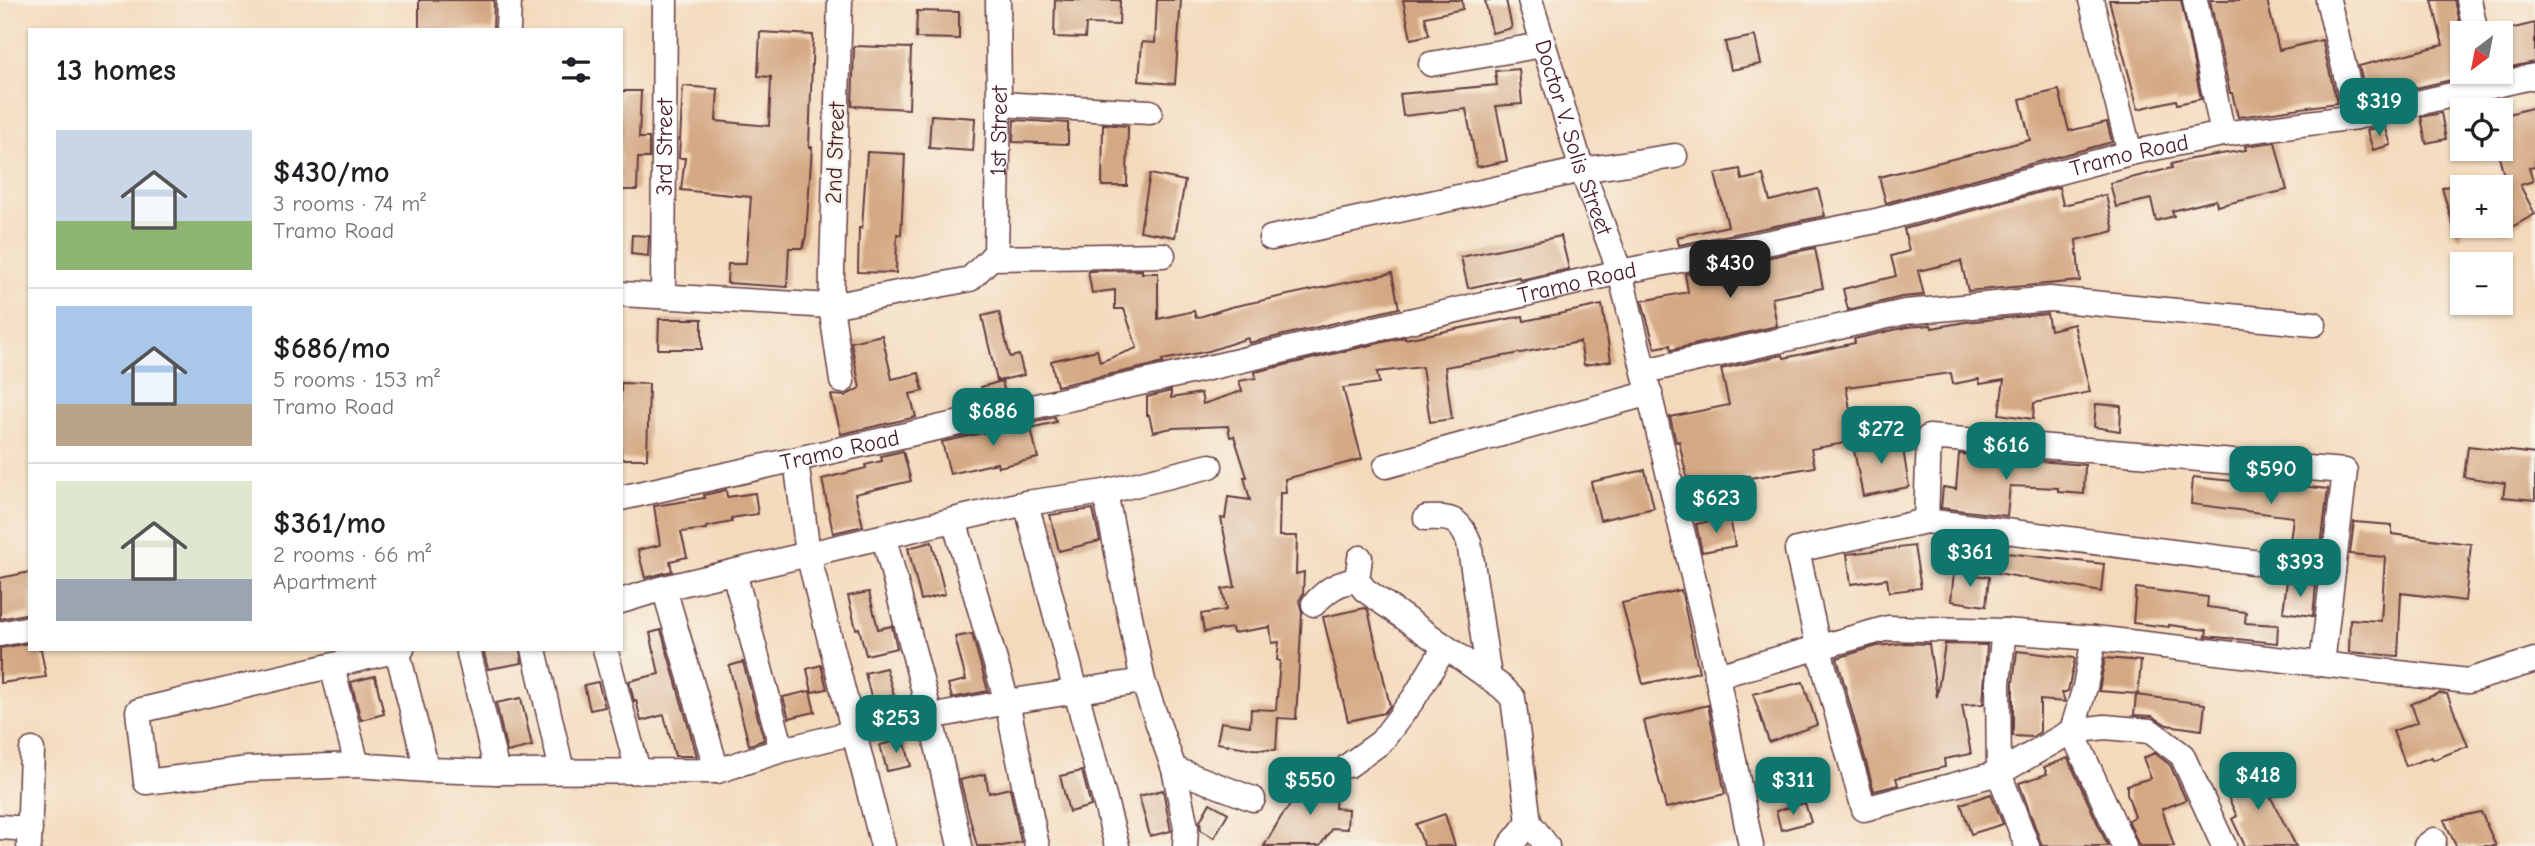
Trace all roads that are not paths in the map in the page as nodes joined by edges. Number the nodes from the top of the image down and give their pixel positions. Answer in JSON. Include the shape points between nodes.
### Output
{"nodes":[{"id":1,"x":509,"y":0,"type":"edge"},
{"id":2,"x":665,"y":0,"type":"edge"},
{"id":3,"x":840,"y":0,"type":"edge"},
{"id":4,"x":998,"y":0,"type":"edge"},
{"id":5,"x":1530,"y":0,"type":"edge"},
{"id":6,"x":2091,"y":0,"type":"edge"},
{"id":7,"x":2195,"y":0,"type":"edge"},
{"id":8,"x":2328,"y":0,"type":"edge"},
{"id":9,"x":508,"y":28,"type":"edge"},
{"id":10,"x":1543,"y":45,"type":"junction"},
{"id":11,"x":1430,"y":64,"type":"dead end"},
{"id":12,"x":2535,"y":75,"type":"edge"},
{"id":13,"x":999,"y":104,"type":"junction"},
{"id":14,"x":1150,"y":112,"type":"dead end"},
{"id":15,"x":2356,"y":117,"type":"junction"},
{"id":16,"x":2223,"y":134,"type":"junction"},
{"id":17,"x":2130,"y":153,"type":"junction"},
{"id":18,"x":1675,"y":156,"type":"dead end"},
{"id":19,"x":1583,"y":170,"type":"junction"},
{"id":20,"x":1271,"y":238,"type":"dead end"},
{"id":21,"x":1163,"y":255,"type":"dead end"},
{"id":22,"x":991,"y":258,"type":"junction"},
{"id":23,"x":1620,"y":272,"type":"junction"},
{"id":24,"x":623,"y":294,"type":"edge"},
{"id":25,"x":663,"y":296,"type":"junction"},
{"id":26,"x":831,"y":306,"type":"junction"},
{"id":27,"x":2314,"y":324,"type":"dead end"},
{"id":28,"x":842,"y":381,"type":"dead end"},
{"id":29,"x":1647,"y":382,"type":"junction"},
{"id":30,"x":796,"y":460,"type":"junction"},
{"id":31,"x":1210,"y":466,"type":"dead end"},
{"id":32,"x":1386,"y":466,"type":"dead end"},
{"id":33,"x":1105,"y":492,"type":"junction"},
{"id":34,"x":623,"y":498,"type":"edge"},
{"id":35,"x":1026,"y":503,"type":"junction"},
{"id":36,"x":1426,"y":518,"type":"dead end"},
{"id":37,"x":954,"y":520,"type":"junction"},
{"id":38,"x":1926,"y":521,"type":"junction"},
{"id":39,"x":884,"y":537,"type":"junction"},
{"id":40,"x":808,"y":554,"type":"junction"},
{"id":41,"x":734,"y":572,"type":"junction"},
{"id":42,"x":2333,"y":572,"type":"junction"},
{"id":43,"x":664,"y":588,"type":"junction"},
{"id":44,"x":623,"y":600,"type":"edge"},
{"id":45,"x":1314,"y":604,"type":"dead end"},
{"id":46,"x":28,"y":628,"type":"edge"},
{"id":47,"x":2004,"y":631,"type":"junction"},
{"id":48,"x":0,"y":635,"type":"edge"},
{"id":49,"x":2094,"y":638,"type":"junction"},
{"id":50,"x":1818,"y":646,"type":"junction"},
{"id":51,"x":1446,"y":647,"type":"junction"},
{"id":52,"x":396,"y":651,"type":"edge"},
{"id":53,"x":400,"y":651,"type":"edge"},
{"id":54,"x":468,"y":651,"type":"edge"},
{"id":55,"x":534,"y":651,"type":"edge"},
{"id":56,"x":606,"y":651,"type":"edge"},
{"id":57,"x":2535,"y":660,"type":"edge"},
{"id":58,"x":2322,"y":664,"type":"junction"},
{"id":59,"x":332,"y":666,"type":"junction"},
{"id":60,"x":1717,"y":676,"type":"junction"},
{"id":61,"x":1489,"y":677,"type":"junction"},
{"id":62,"x":1143,"y":681,"type":"junction"},
{"id":63,"x":1077,"y":691,"type":"junction"},
{"id":64,"x":1007,"y":702,"type":"junction"},
{"id":65,"x":931,"y":719,"type":"junction"},
{"id":66,"x":2072,"y":731,"type":"junction"},
{"id":67,"x":855,"y":732,"type":"junction"},
{"id":68,"x":32,"y":750,"type":"dead end"},
{"id":69,"x":782,"y":750,"type":"junction"},
{"id":70,"x":357,"y":765,"type":"junction"},
{"id":71,"x":1349,"y":765,"type":"dead end"},
{"id":72,"x":1174,"y":769,"type":"junction"},
{"id":73,"x":427,"y":770,"type":"junction"},
{"id":74,"x":562,"y":771,"type":"junction"},
{"id":75,"x":638,"y":771,"type":"junction"},
{"id":76,"x":717,"y":771,"type":"junction"},
{"id":77,"x":497,"y":772,"type":"junction"},
{"id":78,"x":1999,"y":773,"type":"junction"},
{"id":79,"x":1253,"y":799,"type":"dead end"},
{"id":80,"x":1529,"y":822,"type":"junction"},
{"id":81,"x":0,"y":827,"type":"edge"},
{"id":82,"x":29,"y":837,"type":"edge"},
{"id":83,"x":883,"y":846,"type":"edge"},
{"id":84,"x":960,"y":846,"type":"edge"},
{"id":85,"x":1037,"y":846,"type":"edge"},
{"id":86,"x":1117,"y":846,"type":"edge"},
{"id":87,"x":1185,"y":846,"type":"edge"},
{"id":88,"x":1510,"y":846,"type":"edge"},
{"id":89,"x":1547,"y":846,"type":"edge"},
{"id":90,"x":1751,"y":846,"type":"edge"},
{"id":91,"x":2027,"y":846,"type":"edge"},
{"id":92,"x":2124,"y":846,"type":"edge"},
{"id":93,"x":2224,"y":846,"type":"edge"}],
"edges":[{"from":1,"to":9,"type":"street"},
{"from":2,"to":25,"type":"street","name":"3rd Street"},
{"from":3,"to":26,"type":"street","name":"2nd Street"},
{"from":4,"to":13,"type":"street","name":"1st Street"},
{"from":5,"to":10,"type":"street","name":"Doctor V. Solis Street"},
{"from":6,"to":17,"type":"street"},
{"from":7,"to":16,"type":"street"},
{"from":8,"to":15,"type":"street"},
{"from":10,"to":11,"type":"street"},
{"from":10,"to":19,"type":"street","name":"Doctor V. Solis Street"},
{"from":12,"to":15,"type":"street","name":"Tramo Road"},
{"from":13,"to":14,"type":"street"},
{"from":13,"to":22,"type":"street","name":"1st Street","via":[[996,253]]},
{"from":15,"to":16,"type":"street","name":"Tramo Road"},
{"from":16,"to":17,"type":"street","name":"Tramo Road"},
{"from":17,"to":23,"type":"street","name":"Tramo Road","via":[[1876,221]]},
{"from":18,"to":19,"type":"street"},
{"from":19,"to":20,"type":"street"},
{"from":19,"to":23,"type":"street","name":"Doctor V. Solis Street"},
{"from":21,"to":22,"type":"street"},
{"from":22,"to":26,"type":"street","via":[[970,279]]},
{"from":23,"to":29,"type":"street","name":"Doctor V. Solis Street"},
{"from":23,"to":30,"type":"street","name":"Tramo Road"},
{"from":24,"to":25,"type":"street"},
{"from":25,"to":26,"type":"street"},
{"from":26,"to":28,"type":"street","name":"2nd Street"},
{"from":27,"to":29,"type":"street","via":[[2050,299],[1905,312]]},
{"from":29,"to":32,"type":"street"},
{"from":29,"to":60,"type":"street","name":"Doctor V. Solis Street"},
{"from":30,"to":34,"type":"street","name":"Tramo Road"},
{"from":30,"to":40,"type":"street"},
{"from":31,"to":33,"type":"street"},
{"from":33,"to":35,"type":"street"},
{"from":33,"to":62,"type":"street"},
{"from":35,"to":37,"type":"street"},
{"from":35,"to":63,"type":"street"},
{"from":36,"to":61,"type":"street","via":[[1447,517],[1465,531]]},
{"from":37,"to":39,"type":"street"},
{"from":37,"to":64,"type":"street"},
{"from":38,"to":42,"type":"street"},
{"from":38,"to":42,"type":"street","via":[[1929,437],[2345,471]]},
{"from":38,"to":50,"type":"street","via":[[1797,550]]},
{"from":39,"to":40,"type":"street"},
{"from":39,"to":65,"type":"street"},
{"from":40,"to":41,"type":"street"},
{"from":40,"to":67,"type":"street"},
{"from":41,"to":43,"type":"street"},
{"from":41,"to":69,"type":"street"},
{"from":42,"to":58,"type":"street"},
{"from":43,"to":44,"type":"street"},
{"from":43,"to":76,"type":"street"},
{"from":45,"to":51,"type":"street","via":[[1359,569],[1365,590]]},
{"from":46,"to":48,"type":"street"},
{"from":47,"to":49,"type":"street"},
{"from":47,"to":50,"type":"street","via":[[1888,628]]},
{"from":47,"to":78,"type":"street","via":[[1998,682]]},
{"from":49,"to":58,"type":"street"},
{"from":49,"to":66,"type":"street"},
{"from":50,"to":60,"type":"street"},
{"from":50,"to":78,"type":"street","via":[[1864,808]]},
{"from":51,"to":61,"type":"street"},
{"from":51,"to":71,"type":"street","via":[[1381,742]]},
{"from":52,"to":59,"type":"street"},
{"from":53,"to":73,"type":"street"},
{"from":54,"to":77,"type":"street"},
{"from":55,"to":74,"type":"street"},
{"from":56,"to":75,"type":"street"},
{"from":57,"to":58,"type":"street","via":[[2468,681]]},
{"from":59,"to":70,"type":"street"},
{"from":59,"to":70,"type":"street","via":[[138,711],[146,782],[248,769]]},
{"from":60,"to":90,"type":"street","name":"Doctor V. Solis Street"},
{"from":61,"to":80,"type":"street","via":[[1513,698]]},
{"from":62,"to":63,"type":"street"},
{"from":62,"to":72,"type":"street"},
{"from":63,"to":64,"type":"street"},
{"from":63,"to":86,"type":"street"},
{"from":64,"to":65,"type":"street"},
{"from":64,"to":85,"type":"street"},
{"from":65,"to":67,"type":"street"},
{"from":65,"to":84,"type":"street"},
{"from":66,"to":78,"type":"street"},
{"from":66,"to":92,"type":"street"},
{"from":66,"to":93,"type":"street","via":[[2105,727],[2150,731],[2182,755]]},
{"from":67,"to":69,"type":"street"},
{"from":67,"to":83,"type":"street"},
{"from":68,"to":82,"type":"street"},
{"from":69,"to":76,"type":"street"},
{"from":70,"to":73,"type":"street"},
{"from":72,"to":79,"type":"street"},
{"from":72,"to":87,"type":"street","via":[[1186,827]]},
{"from":73,"to":77,"type":"street"},
{"from":74,"to":75,"type":"street"},
{"from":74,"to":77,"type":"street"},
{"from":75,"to":76,"type":"street"},
{"from":78,"to":91,"type":"street"},
{"from":80,"to":88,"type":"street"},
{"from":80,"to":89,"type":"street"},
{"from":81,"to":82,"type":"street"}]}
